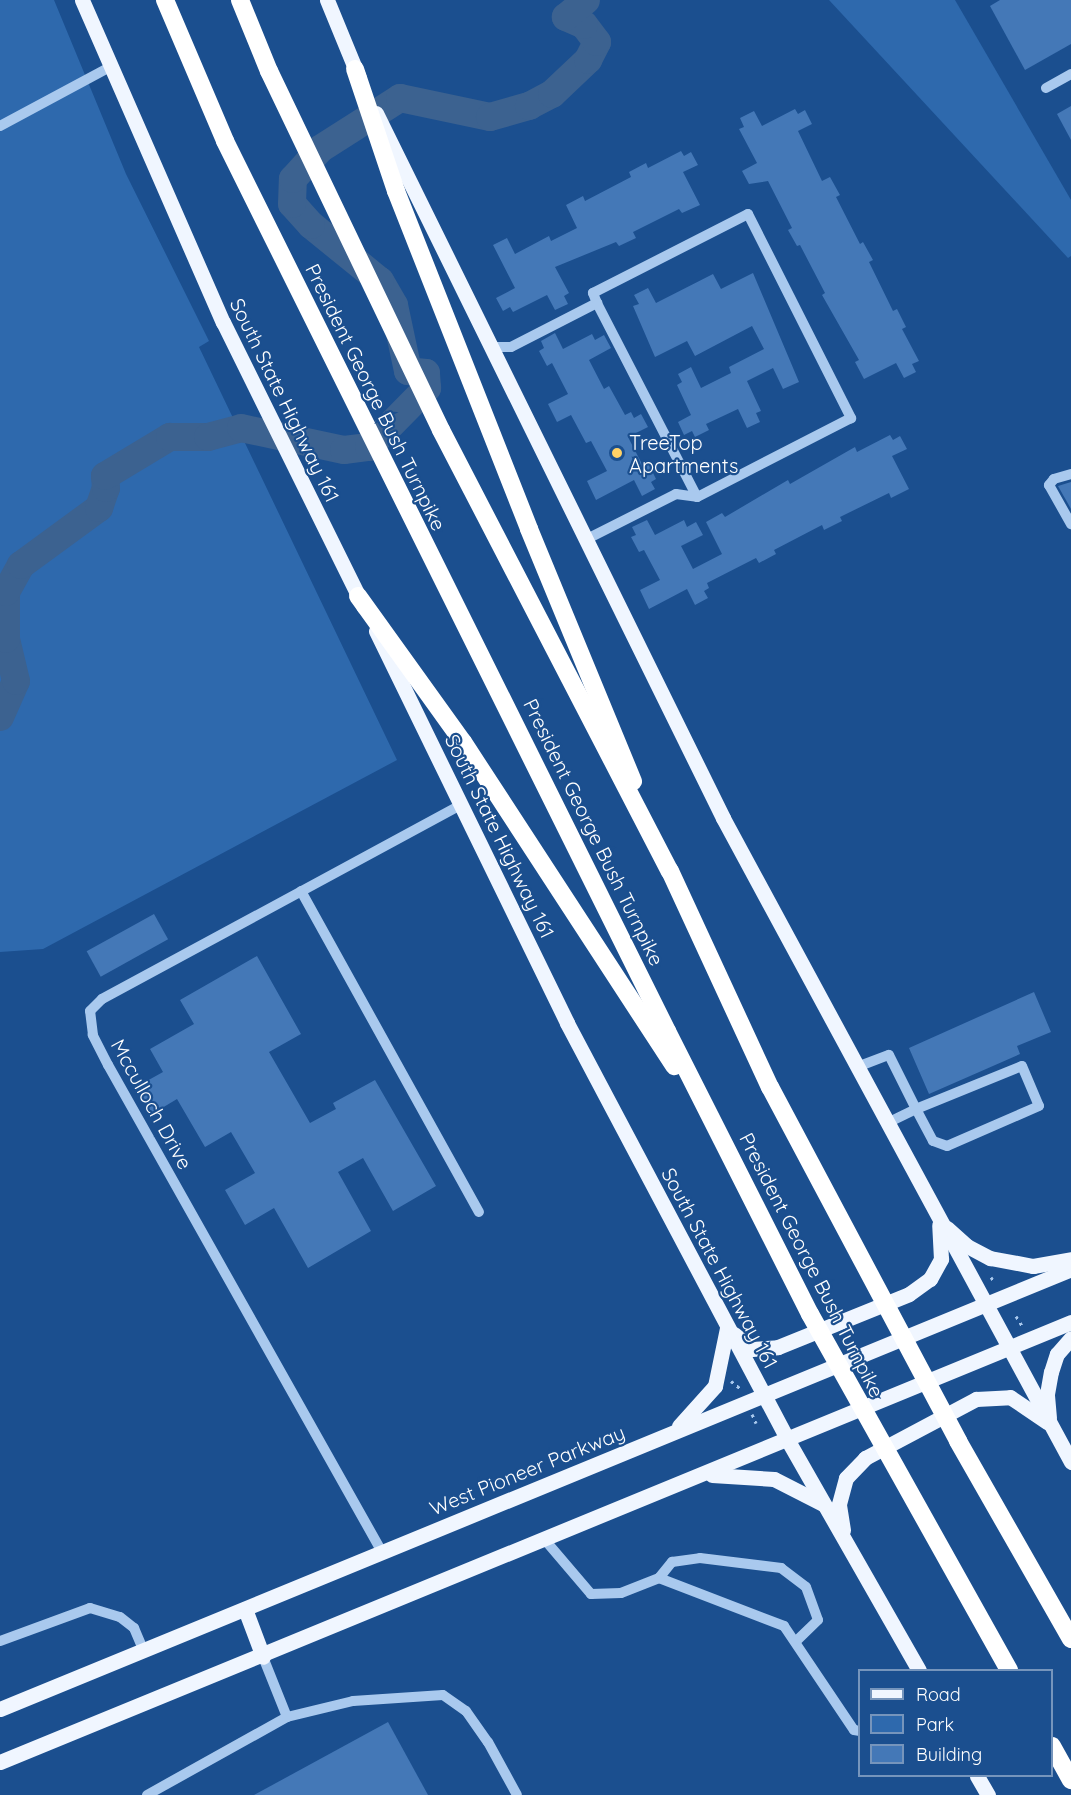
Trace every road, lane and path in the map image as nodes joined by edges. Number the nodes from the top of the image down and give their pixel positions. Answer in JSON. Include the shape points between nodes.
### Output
{"nodes":[{"id":1,"x":82,"y":0,"type":"edge"},
{"id":2,"x":165,"y":0,"type":"edge"},
{"id":3,"x":240,"y":0,"type":"edge"},
{"id":4,"x":327,"y":0,"type":"edge"},
{"id":5,"x":110,"y":67,"type":"junction"},
{"id":6,"x":355,"y":69,"type":"junction"},
{"id":7,"x":1071,"y":74,"type":"edge"},
{"id":8,"x":1046,"y":87,"type":"dead end"},
{"id":9,"x":0,"y":126,"type":"edge"},
{"id":10,"x":597,"y":303,"type":"junction"},
{"id":11,"x":493,"y":347,"type":"junction"},
{"id":12,"x":1071,"y":474,"type":"edge"},
{"id":13,"x":697,"y":497,"type":"junction"},
{"id":14,"x":1071,"y":524,"type":"edge"},
{"id":15,"x":585,"y":540,"type":"junction"},
{"id":16,"x":358,"y":596,"type":"junction"},
{"id":17,"x":462,"y":804,"type":"junction"},
{"id":18,"x":670,"y":871,"type":"junction"},
{"id":19,"x":301,"y":891,"type":"junction"},
{"id":20,"x":857,"y":1067,"type":"junction"},
{"id":21,"x":916,"y":1109,"type":"junction"},
{"id":22,"x":711,"y":1119,"type":"junction"},
{"id":23,"x":887,"y":1123,"type":"junction"},
{"id":24,"x":479,"y":1212,"type":"dead end"},
{"id":25,"x":938,"y":1220,"type":"junction"},
{"id":26,"x":1071,"y":1259,"type":"edge"},
{"id":27,"x":1071,"y":1269,"type":"edge"},
{"id":28,"x":996,"y":1274,"type":"dead end"},
{"id":29,"x":991,"y":1277,"type":"junction"},
{"id":30,"x":986,"y":1281,"type":"dead end"},
{"id":31,"x":995,"y":1283,"type":"dead end"},
{"id":32,"x":984,"y":1305,"type":"junction"},
{"id":33,"x":1016,"y":1316,"type":"dead end"},
{"id":34,"x":1071,"y":1322,"type":"edge"},
{"id":35,"x":727,"y":1328,"type":"junction"},
{"id":36,"x":1023,"y":1328,"type":"dead end"},
{"id":37,"x":1071,"y":1338,"type":"edge"},
{"id":38,"x":1007,"y":1348,"type":"junction"},
{"id":39,"x":726,"y":1380,"type":"dead end"},
{"id":40,"x":741,"y":1389,"type":"dead end"},
{"id":41,"x":764,"y":1394,"type":"junction"},
{"id":42,"x":1050,"y":1424,"type":"junction"},
{"id":43,"x":671,"y":1433,"type":"junction"},
{"id":44,"x":787,"y":1439,"type":"junction"},
{"id":45,"x":1071,"y":1462,"type":"edge"},
{"id":46,"x":698,"y":1477,"type":"junction"},
{"id":47,"x":823,"y":1504,"type":"junction"},
{"id":48,"x":845,"y":1538,"type":"junction"},
{"id":49,"x":545,"y":1540,"type":"junction"},
{"id":50,"x":382,"y":1552,"type":"junction"},
{"id":51,"x":659,"y":1578,"type":"junction"},
{"id":52,"x":245,"y":1609,"type":"junction"},
{"id":53,"x":1071,"y":1640,"type":"edge"},
{"id":54,"x":0,"y":1641,"type":"edge"},
{"id":55,"x":796,"y":1641,"type":"junction"},
{"id":56,"x":144,"y":1651,"type":"junction"},
{"id":57,"x":263,"y":1657,"type":"junction"},
{"id":58,"x":918,"y":1669,"type":"edge"},
{"id":59,"x":1008,"y":1669,"type":"edge"},
{"id":60,"x":0,"y":1709,"type":"edge"},
{"id":61,"x":287,"y":1717,"type":"junction"},
{"id":62,"x":858,"y":1731,"type":"edge"},
{"id":63,"x":1053,"y":1748,"type":"edge"},
{"id":64,"x":0,"y":1762,"type":"edge"},
{"id":65,"x":978,"y":1777,"type":"edge"},
{"id":66,"x":1071,"y":1780,"type":"edge"},
{"id":67,"x":147,"y":1795,"type":"edge"},
{"id":68,"x":516,"y":1795,"type":"edge"},
{"id":69,"x":988,"y":1795,"type":"edge"}],
"edges":[{"from":1,"to":5,"type":"main road","name":"South State Highway 161"},
{"from":2,"to":22,"type":"highway","name":"President George Bush Turnpike","via":[[225,141],[398,496],[457,605]]},
{"from":3,"to":18,"type":"highway","via":[[269,71],[441,430]]},
{"from":4,"to":6,"type":"main road"},
{"from":5,"to":9,"type":"street"},
{"from":5,"to":16,"type":"main road","name":"South State Highway 161","via":[[223,322]]},
{"from":6,"to":11,"type":"main road"},
{"from":6,"to":18,"type":"highway","via":[[396,191]]},
{"from":7,"to":8,"type":"street"},
{"from":10,"to":11,"type":"street","via":[[511,347]]},
{"from":10,"to":13,"type":"street"},
{"from":10,"to":13,"type":"street","via":[[593,293],[748,214],[785,282],[851,418]]},
{"from":11,"to":15,"type":"main road"},
{"from":12,"to":14,"type":"street","via":[[1054,479],[1049,485]]},
{"from":13,"to":15,"type":"street","via":[[676,494]]},
{"from":15,"to":20,"type":"main road","via":[[723,818]]},
{"from":16,"to":17,"type":"main road","name":"South State Highway 161"},
{"from":16,"to":22,"type":"highway","via":[[463,742]]},
{"from":17,"to":19,"type":"street","name":"Mcculloch Drive"},
{"from":17,"to":35,"type":"main road","name":"South State Highway 161","via":[[567,1023]]},
{"from":18,"to":53,"type":"highway","via":[[770,1087],[958,1441]]},
{"from":19,"to":24,"type":"street"},
{"from":19,"to":50,"type":"street","name":"Mcculloch Drive","via":[[102,999],[90,1011],[93,1035]]},
{"from":20,"to":21,"type":"street","via":[[889,1056]]},
{"from":20,"to":23,"type":"main road"},
{"from":21,"to":21,"type":"street","via":[[1022,1066],[1039,1106],[947,1146],[933,1141]]},
{"from":21,"to":23,"type":"street"},
{"from":22,"to":59,"type":"highway","name":"President George Bush Turnpike","via":[[810,1314]]},
{"from":23,"to":25,"type":"main road"},
{"from":25,"to":26,"type":"main road","via":[[967,1246],[990,1258],[1033,1266]]},
{"from":25,"to":32,"type":"main road"},
{"from":25,"to":35,"type":"main road","via":[[941,1259],[930,1279],[909,1294],[778,1347],[752,1349]]},
{"from":27,"to":32,"type":"main road","name":"West Pioneer Parkway"},
{"from":28,"to":29,"type":"path"},
{"from":29,"to":30,"type":"path"},
{"from":29,"to":31,"type":"path"},
{"from":32,"to":38,"type":"main road"},
{"from":32,"to":41,"type":"main road","name":"West Pioneer Parkway"},
{"from":33,"to":36,"type":"path"},
{"from":34,"to":38,"type":"main road"},
{"from":35,"to":41,"type":"main road","name":"South State Highway 161"},
{"from":35,"to":43,"type":"main road","via":[[715,1386]]},
{"from":37,"to":42,"type":"main road","via":[[1057,1354],[1051,1372],[1047,1394]]},
{"from":38,"to":42,"type":"main road"},
{"from":38,"to":44,"type":"main road"},
{"from":39,"to":40,"type":"path"},
{"from":41,"to":43,"type":"main road","name":"West Pioneer Parkway"},
{"from":41,"to":44,"type":"main road","name":"South State Highway 161"},
{"from":42,"to":45,"type":"main road"},
{"from":42,"to":48,"type":"main road","via":[[1010,1397],[976,1400],[865,1458],[846,1478],[839,1504]]},
{"from":43,"to":50,"type":"main road","name":"West Pioneer Parkway"},
{"from":44,"to":46,"type":"main road"},
{"from":44,"to":47,"type":"main road","name":"South State Highway 161"},
{"from":46,"to":47,"type":"main road","via":[[726,1473],[774,1479]]},
{"from":46,"to":49,"type":"main road"},
{"from":47,"to":48,"type":"main road","name":"South State Highway 161"},
{"from":48,"to":58,"type":"main road","name":"South State Highway 161"},
{"from":49,"to":51,"type":"street","via":[[591,1594],[621,1593]]},
{"from":49,"to":57,"type":"main road"},
{"from":50,"to":52,"type":"main road","name":"West Pioneer Parkway"},
{"from":51,"to":55,"type":"street","via":[[784,1626]]},
{"from":51,"to":55,"type":"street","via":[[672,1562],[700,1558],[781,1568],[806,1587],[818,1620]]},
{"from":52,"to":56,"type":"main road","name":"West Pioneer Parkway"},
{"from":52,"to":57,"type":"main road"},
{"from":54,"to":56,"type":"street","via":[[90,1608],[120,1617],[134,1628]]},
{"from":55,"to":62,"type":"street"},
{"from":56,"to":60,"type":"main road","name":"West Pioneer Parkway"},
{"from":57,"to":61,"type":"street"},
{"from":57,"to":64,"type":"main road"},
{"from":61,"to":67,"type":"street"},
{"from":61,"to":68,"type":"street","via":[[353,1701],[443,1695],[471,1719]]},
{"from":63,"to":66,"type":"highway"},
{"from":65,"to":69,"type":"main road"}]}
